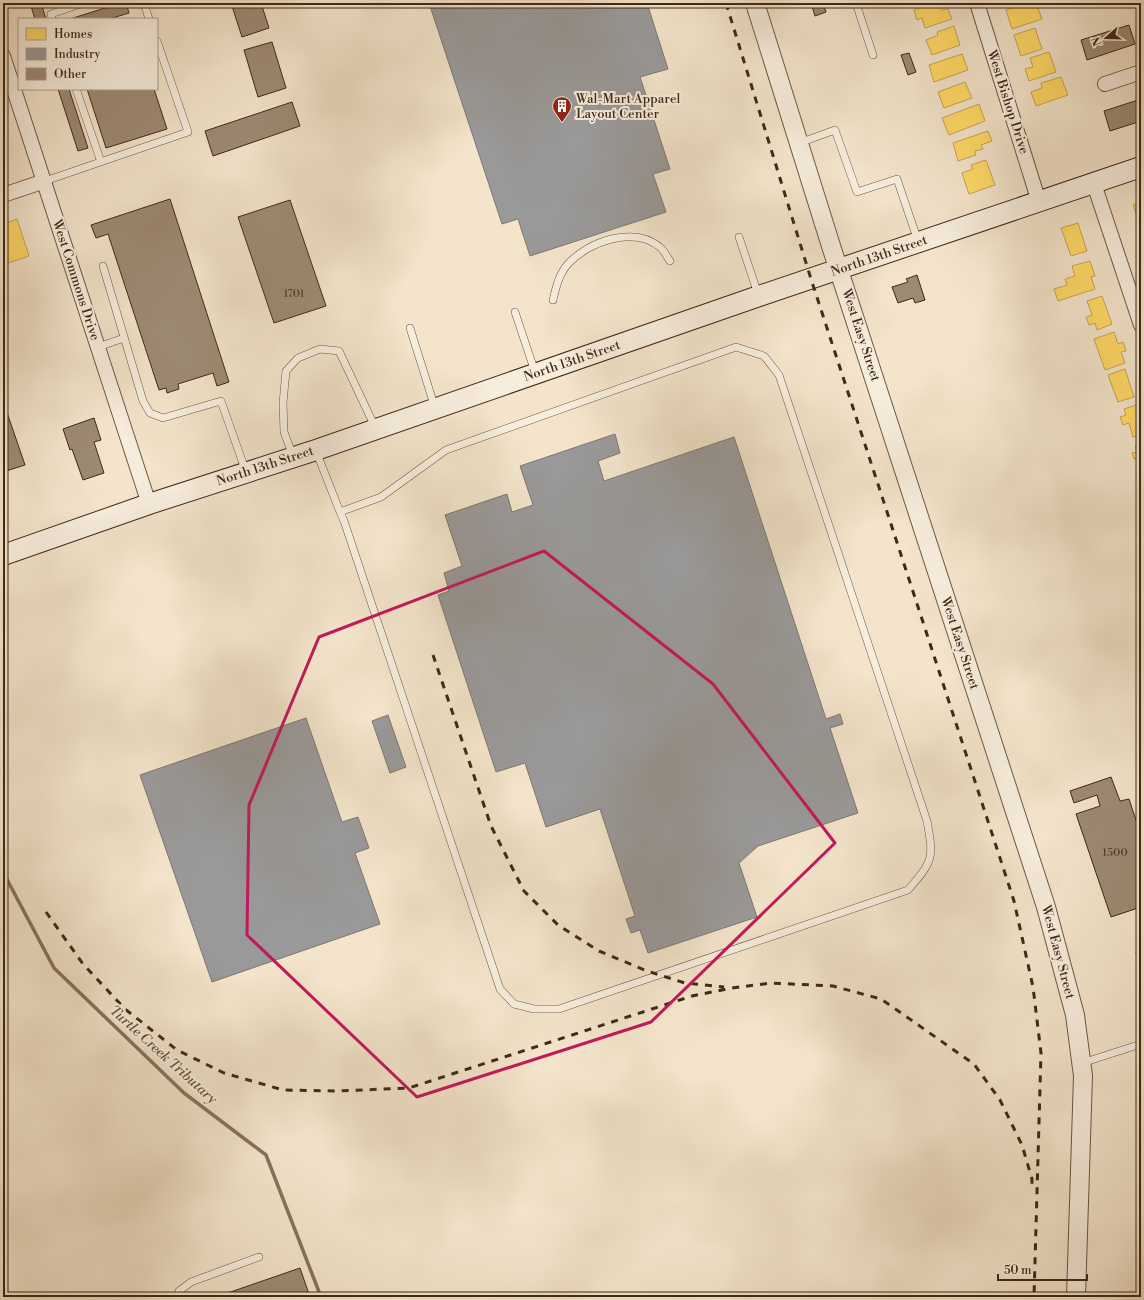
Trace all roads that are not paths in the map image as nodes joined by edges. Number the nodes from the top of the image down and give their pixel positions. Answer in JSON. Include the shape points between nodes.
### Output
{"nodes":[{"id":1,"x":83,"y":3,"type":"edge"},
{"id":2,"x":144,"y":3,"type":"edge"},
{"id":3,"x":755,"y":3,"type":"edge"},
{"id":4,"x":856,"y":3,"type":"edge"},
{"id":5,"x":976,"y":3,"type":"edge"},
{"id":6,"x":52,"y":18,"type":"edge"},
{"id":7,"x":149,"y":18,"type":"edge"},
{"id":8,"x":158,"y":44,"type":"edge"},
{"id":9,"x":873,"y":55,"type":"dead end"},
{"id":10,"x":3,"y":56,"type":"edge"},
{"id":11,"x":1141,"y":72,"type":"edge"},
{"id":12,"x":1105,"y":84,"type":"dead end"},
{"id":13,"x":76,"y":90,"type":"edge"},
{"id":14,"x":799,"y":143,"type":"junction"},
{"id":15,"x":101,"y":162,"type":"junction"},
{"id":16,"x":1141,"y":167,"type":"edge"},
{"id":17,"x":44,"y":181,"type":"junction"},
{"id":18,"x":1094,"y":184,"type":"junction"},
{"id":19,"x":3,"y":195,"type":"edge"},
{"id":20,"x":1040,"y":202,"type":"junction"},
{"id":21,"x":739,"y":236,"type":"dead end"},
{"id":22,"x":919,"y":243,"type":"junction"},
{"id":23,"x":670,"y":261,"type":"dead end"},
{"id":24,"x":103,"y":266,"type":"dead end"},
{"id":25,"x":840,"y":270,"type":"junction"},
{"id":26,"x":759,"y":296,"type":"junction"},
{"id":27,"x":553,"y":300,"type":"dead end"},
{"id":28,"x":515,"y":312,"type":"dead end"},
{"id":29,"x":1141,"y":325,"type":"edge"},
{"id":30,"x":410,"y":328,"type":"dead end"},
{"id":31,"x":124,"y":338,"type":"junction"},
{"id":32,"x":98,"y":347,"type":"junction"},
{"id":33,"x":536,"y":374,"type":"junction"},
{"id":34,"x":435,"y":408,"type":"junction"},
{"id":35,"x":376,"y":429,"type":"junction"},
{"id":36,"x":316,"y":450,"type":"junction"},
{"id":37,"x":294,"y":457,"type":"junction"},
{"id":38,"x":246,"y":472,"type":"junction"},
{"id":39,"x":149,"y":504,"type":"junction"},
{"id":40,"x":340,"y":512,"type":"junction"},
{"id":41,"x":3,"y":555,"type":"edge"},
{"id":42,"x":1141,"y":1044,"type":"edge"},
{"id":43,"x":1082,"y":1063,"type":"junction"},
{"id":44,"x":259,"y":1256,"type":"dead end"},
{"id":45,"x":178,"y":1297,"type":"edge"},
{"id":46,"x":1076,"y":1297,"type":"edge"}],
"edges":[{"from":1,"to":6,"type":"lane","via":[[51,14]]},
{"from":2,"to":7,"type":"lane"},
{"from":3,"to":14,"type":"street","name":"West Easy Street"},
{"from":4,"to":9,"type":"lane"},
{"from":5,"to":20,"type":"street","name":"West Bishop Drive"},
{"from":8,"to":15,"type":"lane","via":[[188,132]]},
{"from":10,"to":17,"type":"street","name":"West Commons Drive"},
{"from":11,"to":12,"type":"street"},
{"from":13,"to":15,"type":"lane"},
{"from":14,"to":22,"type":"lane","via":[[835,130],[857,192],[897,179]]},
{"from":14,"to":25,"type":"street","name":"West Easy Street"},
{"from":15,"to":17,"type":"lane"},
{"from":16,"to":18,"type":"main road","name":"North 13th Street"},
{"from":17,"to":19,"type":"street"},
{"from":17,"to":32,"type":"street","name":"West Commons Drive"},
{"from":18,"to":20,"type":"main road","name":"North 13th Street"},
{"from":18,"to":29,"type":"street"},
{"from":20,"to":22,"type":"main road","name":"North 13th Street"},
{"from":21,"to":26,"type":"lane"},
{"from":22,"to":25,"type":"main road","name":"North 13th Street"},
{"from":23,"to":27,"type":"lane","via":[[661,248],[636,238],[619,237],[602,241],[582,252],[568,264],[558,280]]},
{"from":24,"to":31,"type":"lane"},
{"from":25,"to":26,"type":"main road","name":"North 13th Street"},
{"from":25,"to":43,"type":"street","name":"West Easy Street","via":[[1046,907],[1075,1015]]},
{"from":26,"to":33,"type":"main road","name":"North 13th Street"},
{"from":28,"to":33,"type":"lane"},
{"from":30,"to":34,"type":"lane"},
{"from":31,"to":32,"type":"lane"},
{"from":31,"to":38,"type":"lane","via":[[143,401],[150,413],[163,418],[221,401]]},
{"from":32,"to":39,"type":"street","name":"West Commons Drive"},
{"from":33,"to":34,"type":"main road","name":"North 13th Street"},
{"from":34,"to":35,"type":"main road","name":"North 13th Street"},
{"from":35,"to":36,"type":"main road","name":"North 13th Street"},
{"from":35,"to":37,"type":"lane","via":[[339,351],[320,349],[298,358],[286,372],[284,432]]},
{"from":36,"to":37,"type":"main road","name":"North 13th Street"},
{"from":36,"to":40,"type":"lane"},
{"from":37,"to":38,"type":"main road","name":"North 13th Street"},
{"from":38,"to":39,"type":"main road","name":"North 13th Street"},
{"from":39,"to":41,"type":"main road","name":"North 13th Street"},
{"from":40,"to":40,"type":"lane","via":[[500,989],[514,1004],[534,1009],[566,1007],[908,890],[927,868],[932,849],[927,821],[779,375],[764,356],[736,347],[446,450],[381,497]]},
{"from":42,"to":43,"type":"lane"},
{"from":43,"to":46,"type":"street","name":"West Easy Street"},
{"from":44,"to":45,"type":"lane","via":[[191,1282],[179,1291]]}]}
